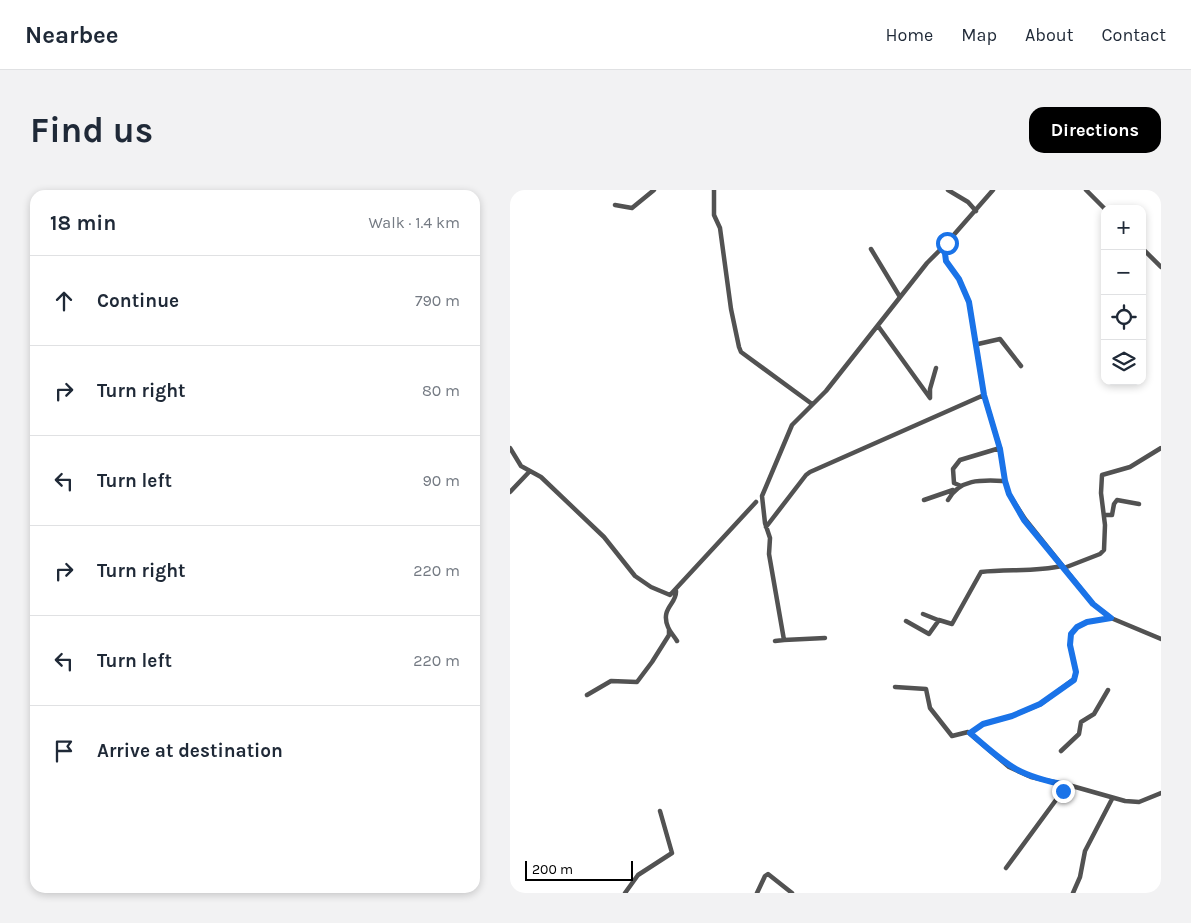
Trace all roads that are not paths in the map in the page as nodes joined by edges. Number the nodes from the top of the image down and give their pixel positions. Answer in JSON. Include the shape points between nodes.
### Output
{"nodes":[{"id":1,"x":654,"y":190,"type":"edge"},
{"id":2,"x":714,"y":190,"type":"edge"},
{"id":3,"x":948,"y":190,"type":"edge"},
{"id":4,"x":993,"y":190,"type":"edge"},
{"id":5,"x":1086,"y":190,"type":"edge"},
{"id":6,"x":615,"y":205,"type":"dead end"},
{"id":7,"x":1101,"y":205,"type":"edge"},
{"id":8,"x":976,"y":211,"type":"junction"},
{"id":9,"x":944,"y":246,"type":"junction"},
{"id":10,"x":871,"y":248,"type":"dead end"},
{"id":11,"x":1144,"y":250,"type":"edge"},
{"id":12,"x":1161,"y":267,"type":"edge"},
{"id":13,"x":900,"y":297,"type":"junction"},
{"id":14,"x":878,"y":326,"type":"junction"},
{"id":15,"x":978,"y":344,"type":"junction"},
{"id":16,"x":1021,"y":366,"type":"dead end"},
{"id":17,"x":936,"y":368,"type":"dead end"},
{"id":18,"x":984,"y":395,"type":"junction"},
{"id":19,"x":812,"y":404,"type":"junction"},
{"id":20,"x":510,"y":448,"type":"edge"},
{"id":21,"x":1000,"y":448,"type":"junction"},
{"id":22,"x":1161,"y":448,"type":"edge"},
{"id":23,"x":530,"y":471,"type":"junction"},
{"id":24,"x":1005,"y":481,"type":"junction"},
{"id":25,"x":961,"y":486,"type":"junction"},
{"id":26,"x":953,"y":490,"type":"junction"},
{"id":27,"x":510,"y":492,"type":"edge"},
{"id":28,"x":924,"y":500,"type":"dead end"},
{"id":29,"x":948,"y":500,"type":"dead end"},
{"id":30,"x":756,"y":502,"type":"dead end"},
{"id":31,"x":1139,"y":504,"type":"dead end"},
{"id":32,"x":1104,"y":515,"type":"junction"},
{"id":33,"x":766,"y":526,"type":"junction"},
{"id":34,"x":1063,"y":567,"type":"junction"},
{"id":35,"x":675,"y":591,"type":"junction"},
{"id":36,"x":923,"y":614,"type":"dead end"},
{"id":37,"x":1111,"y":618,"type":"junction"},
{"id":38,"x":938,"y":620,"type":"junction"},
{"id":39,"x":906,"y":621,"type":"dead end"},
{"id":40,"x":669,"y":630,"type":"junction"},
{"id":41,"x":825,"y":638,"type":"dead end"},
{"id":42,"x":1161,"y":639,"type":"edge"},
{"id":43,"x":784,"y":640,"type":"junction"},
{"id":44,"x":677,"y":641,"type":"dead end"},
{"id":45,"x":775,"y":641,"type":"dead end"},
{"id":46,"x":895,"y":687,"type":"dead end"},
{"id":47,"x":1108,"y":690,"type":"dead end"},
{"id":48,"x":587,"y":695,"type":"dead end"},
{"id":49,"x":970,"y":733,"type":"junction"},
{"id":50,"x":1061,"y":751,"type":"dead end"},
{"id":51,"x":1067,"y":785,"type":"junction"},
{"id":52,"x":1161,"y":793,"type":"edge"},
{"id":53,"x":1112,"y":799,"type":"junction"},
{"id":54,"x":660,"y":811,"type":"dead end"},
{"id":55,"x":1006,"y":868,"type":"dead end"},
{"id":56,"x":625,"y":893,"type":"edge"},
{"id":57,"x":757,"y":893,"type":"edge"},
{"id":58,"x":792,"y":893,"type":"edge"},
{"id":59,"x":1073,"y":893,"type":"edge"}],
"edges":[{"from":1,"to":6,"type":"street","via":[[632,208]]},
{"from":2,"to":19,"type":"street","via":[[714,216],[720,228],[731,309],[741,352]]},
{"from":3,"to":8,"type":"street"},
{"from":4,"to":8,"type":"street"},
{"from":5,"to":7,"type":"street"},
{"from":8,"to":9,"type":"street"},
{"from":9,"to":13,"type":"street"},
{"from":9,"to":15,"type":"street","via":[[946,261],[959,279],[969,302]]},
{"from":10,"to":13,"type":"street"},
{"from":11,"to":12,"type":"street"},
{"from":13,"to":14,"type":"street"},
{"from":14,"to":17,"type":"street","via":[[930,398]]},
{"from":14,"to":19,"type":"street"},
{"from":15,"to":16,"type":"street","via":[[1000,339]]},
{"from":15,"to":18,"type":"street"},
{"from":18,"to":21,"type":"street"},
{"from":18,"to":33,"type":"street","via":[[810,472]]},
{"from":19,"to":33,"type":"street","via":[[792,425],[762,496]]},
{"from":20,"to":23,"type":"street","via":[[521,466]]},
{"from":21,"to":24,"type":"street"},
{"from":21,"to":25,"type":"street","via":[[960,460],[953,469],[954,483]]},
{"from":22,"to":32,"type":"street","via":[[1130,467],[1102,475]]},
{"from":23,"to":27,"type":"street"},
{"from":23,"to":35,"type":"street","via":[[541,477],[604,537],[635,576],[670,595]]},
{"from":24,"to":25,"type":"street","via":[[978,480]]},
{"from":24,"to":34,"type":"street","via":[[1024,520]]},
{"from":25,"to":26,"type":"street"},
{"from":26,"to":28,"type":"street"},
{"from":26,"to":29,"type":"street"},
{"from":30,"to":35,"type":"street"},
{"from":31,"to":32,"type":"street","via":[[1117,500],[1112,515]]},
{"from":32,"to":34,"type":"street","via":[[1103,553]]},
{"from":33,"to":43,"type":"street"},
{"from":34,"to":37,"type":"street","via":[[1093,604]]},
{"from":34,"to":38,"type":"street","via":[[981,572],[954,623],[951,625]]},
{"from":35,"to":40,"type":"street","via":[[676,596],[666,612]]},
{"from":36,"to":38,"type":"street"},
{"from":37,"to":42,"type":"street"},
{"from":37,"to":49,"type":"street","via":[[1087,622],[1071,634],[1076,672],[1074,680],[1040,704],[983,724]]},
{"from":38,"to":39,"type":"street","via":[[929,634]]},
{"from":40,"to":44,"type":"street"},
{"from":40,"to":48,"type":"street","via":[[669,635],[637,682],[611,681]]},
{"from":41,"to":43,"type":"street"},
{"from":43,"to":45,"type":"street"},
{"from":46,"to":49,"type":"street","via":[[926,689],[930,708],[946,731],[952,736]]},
{"from":47,"to":50,"type":"street","via":[[1094,714],[1081,722],[1079,734]]},
{"from":49,"to":51,"type":"street","via":[[1009,767],[1031,777]]},
{"from":51,"to":53,"type":"street"},
{"from":51,"to":55,"type":"street"},
{"from":52,"to":53,"type":"street","via":[[1139,802]]},
{"from":53,"to":59,"type":"street","via":[[1085,852]]},
{"from":54,"to":56,"type":"street","via":[[672,853],[638,875]]},
{"from":57,"to":58,"type":"street","via":[[768,874]]}]}
